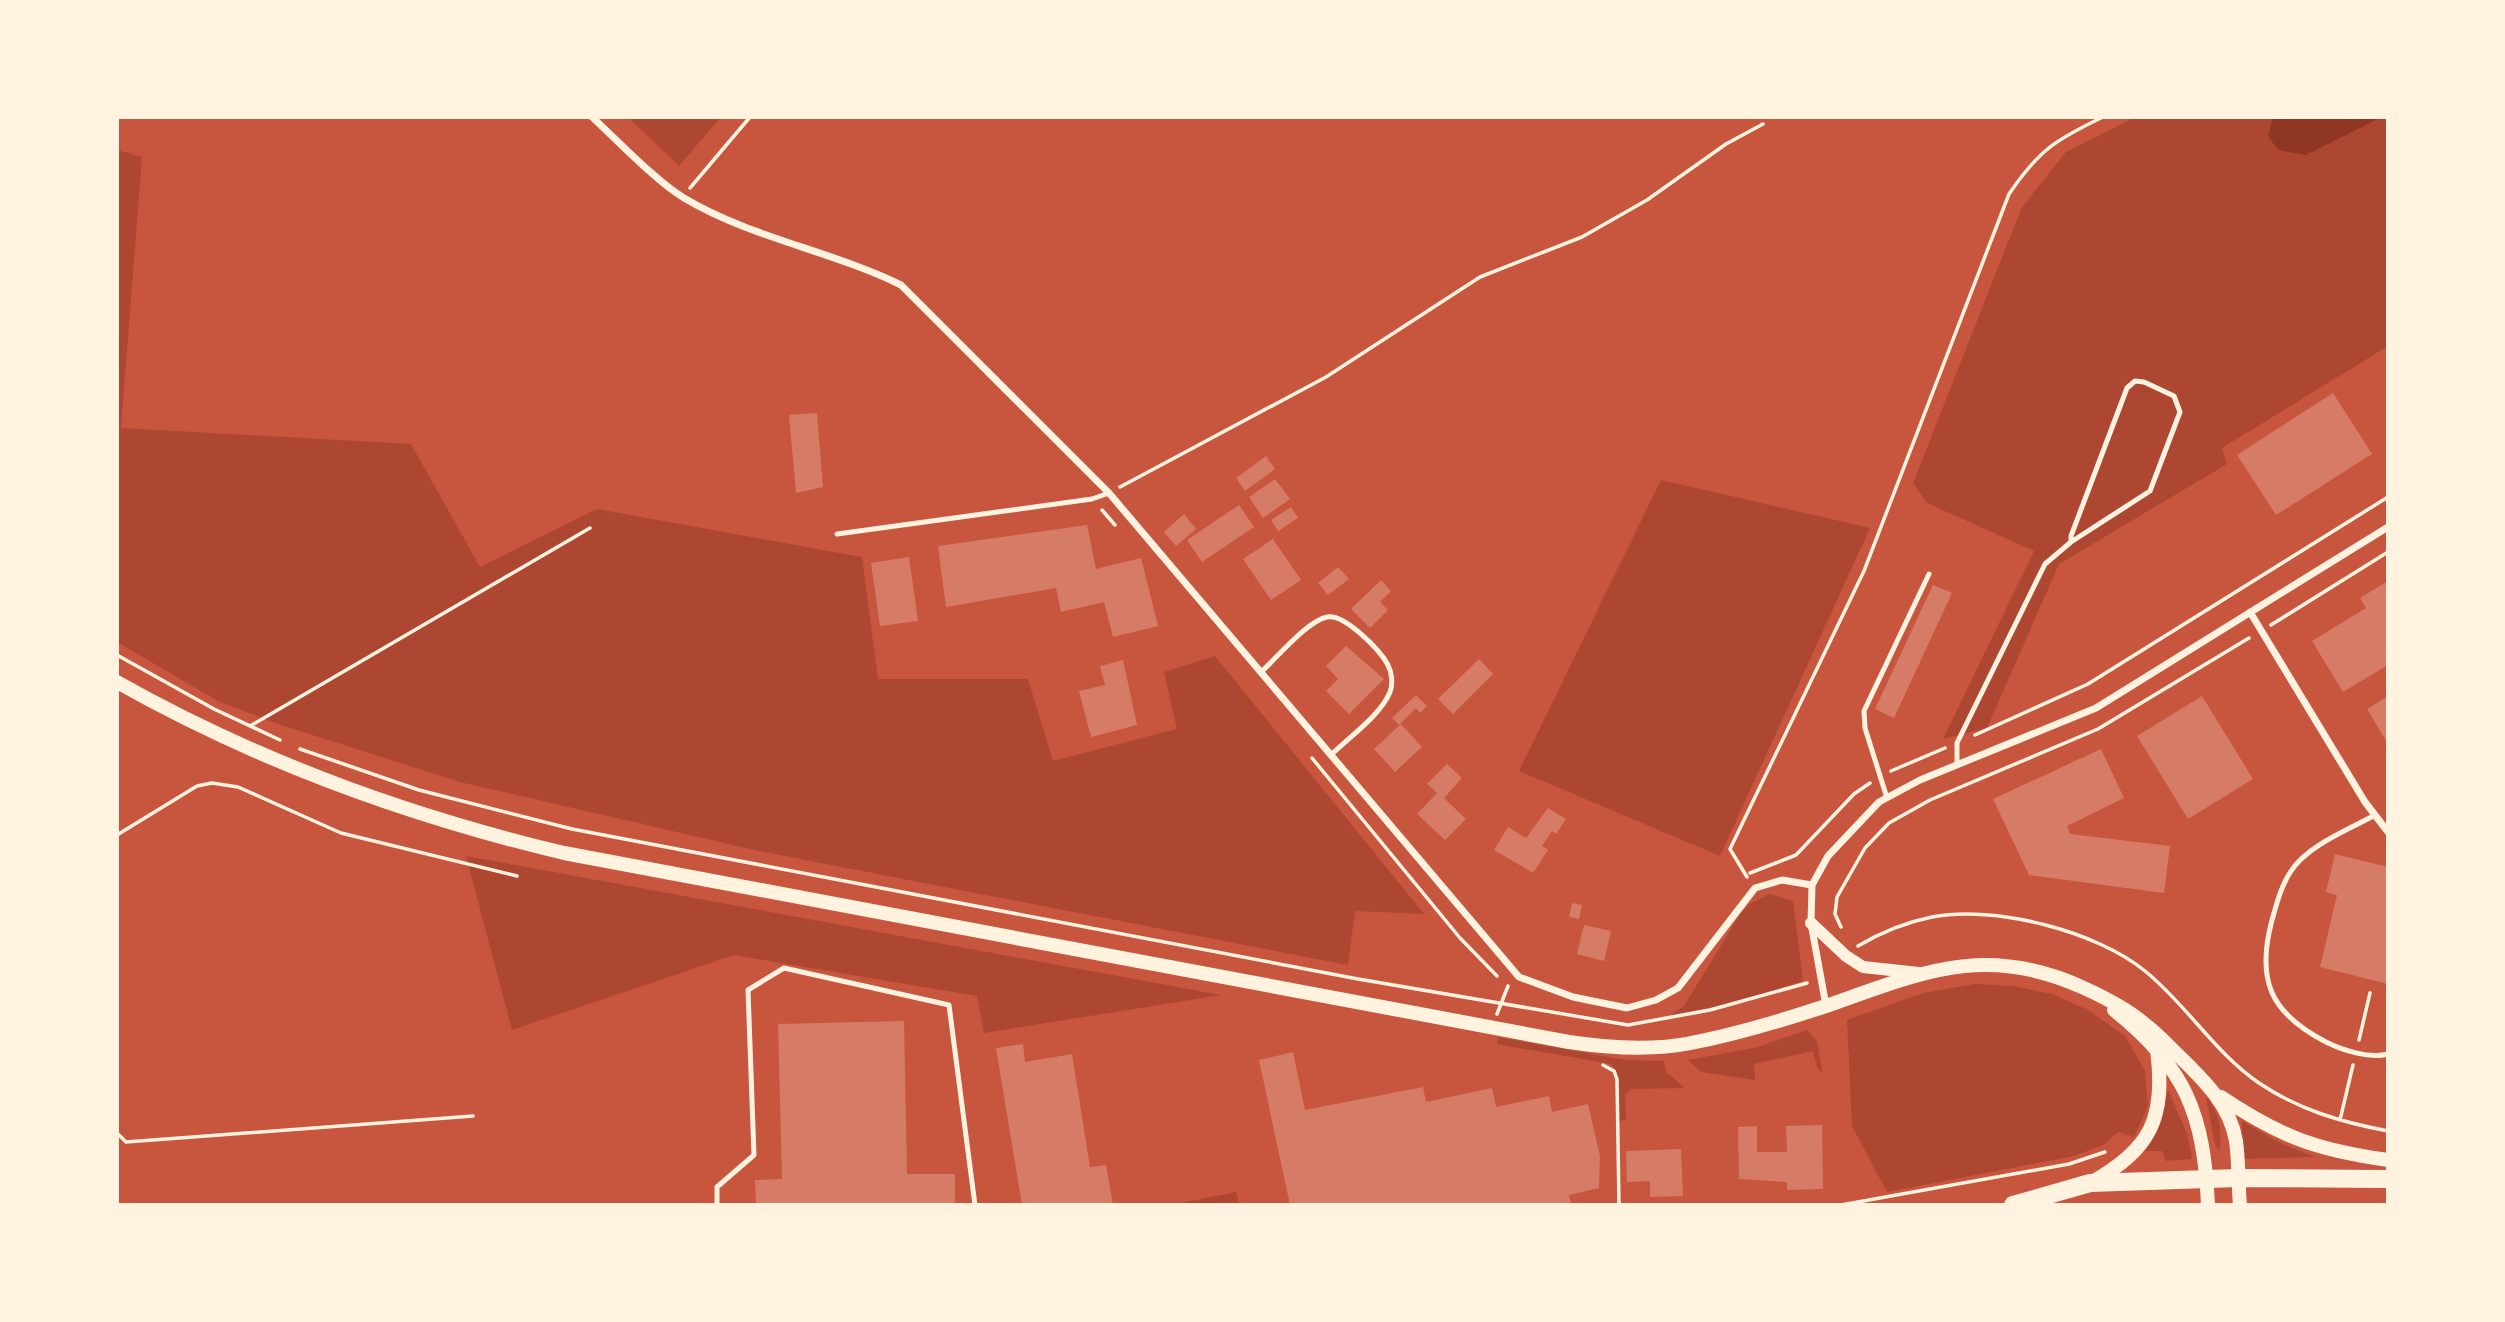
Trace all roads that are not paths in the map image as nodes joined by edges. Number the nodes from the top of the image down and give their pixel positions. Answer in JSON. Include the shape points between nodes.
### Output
{"nodes":[{"id":1,"x":592,"y":117,"type":"edge"},
{"id":2,"x":1109,"y":493,"type":"junction"},
{"id":3,"x":2388,"y":527,"type":"edge"},
{"id":4,"x":837,"y":534,"type":"dead end"},
{"id":5,"x":2071,"y":542,"type":"junction"},
{"id":6,"x":1928,"y":574,"type":"dead end"},
{"id":7,"x":2250,"y":612,"type":"junction"},
{"id":8,"x":1261,"y":673,"type":"junction"},
{"id":9,"x":117,"y":682,"type":"edge"},
{"id":10,"x":1331,"y":755,"type":"junction"},
{"id":11,"x":1957,"y":765,"type":"junction"},
{"id":12,"x":1886,"y":798,"type":"junction"},
{"id":13,"x":2375,"y":815,"type":"junction"},
{"id":14,"x":2388,"y":832,"type":"edge"},
{"id":15,"x":1812,"y":885,"type":"junction"},
{"id":16,"x":1811,"y":923,"type":"junction"},
{"id":17,"x":1919,"y":973,"type":"junction"},
{"id":18,"x":2091,"y":991,"type":"junction"},
{"id":19,"x":1826,"y":1006,"type":"junction"},
{"id":20,"x":2157,"y":1049,"type":"junction"},
{"id":21,"x":2388,"y":1054,"type":"edge"},
{"id":22,"x":2216,"y":1094,"type":"junction"},
{"id":23,"x":2388,"y":1160,"type":"edge"},
{"id":24,"x":2238,"y":1178,"type":"junction"},
{"id":25,"x":2207,"y":1179,"type":"junction"},
{"id":26,"x":2388,"y":1179,"type":"edge"},
{"id":27,"x":2090,"y":1183,"type":"junction"},
{"id":28,"x":2021,"y":1203,"type":"edge"},
{"id":29,"x":717,"y":1205,"type":"edge"},
{"id":30,"x":975,"y":1205,"type":"edge"},
{"id":31,"x":2048,"y":1205,"type":"edge"},
{"id":32,"x":2208,"y":1205,"type":"edge"},
{"id":33,"x":2240,"y":1205,"type":"edge"}],
"edges":[{"from":1,"to":2,"type":"street","via":[[682,197],[726,220],[862,266],[901,285]]},
{"from":2,"to":4,"type":"lane"},
{"from":2,"to":8,"type":"street"},
{"from":3,"to":7,"type":"street"},
{"from":5,"to":5,"type":"lane","via":[[2150,491],[2180,412],[2174,396],[2144,382],[2135,381],[2127,388]]},
{"from":5,"to":11,"type":"lane","via":[[2045,564],[1957,743]]},
{"from":6,"to":12,"type":"lane","via":[[1864,711]]},
{"from":7,"to":11,"type":"street","via":[[2096,708]]},
{"from":7,"to":13,"type":"street"},
{"from":8,"to":10,"type":"street"},
{"from":8,"to":10,"type":"lane","via":[[1311,626],[1335,616],[1349,622],[1388,665],[1390,692]]},
{"from":9,"to":19,"type":"main road","via":[[313,775],[406,810],[564,853],[1608,1048],[1688,1044]]},
{"from":10,"to":15,"type":"street","via":[[1519,977],[1573,997],[1627,1008],[1656,1000],[1678,988],[1755,888],[1782,880]]},
{"from":11,"to":12,"type":"street"},
{"from":12,"to":15,"type":"street","via":[[1828,856]]},
{"from":13,"to":14,"type":"street"},
{"from":13,"to":21,"type":"lane","via":[[2300,859],[2290,871],[2281,888],[2264,964],[2270,990],[2292,1020],[2336,1047]]},
{"from":15,"to":16,"type":"street"},
{"from":16,"to":17,"type":"street","via":[[1863,967]]},
{"from":16,"to":19,"type":"street"},
{"from":17,"to":18,"type":"main road","via":[[1965,965],[2011,965],[2055,975]]},
{"from":17,"to":19,"type":"main road"},
{"from":18,"to":20,"type":"main road"},
{"from":18,"to":22,"type":"main road","via":[[2139,1017]]},
{"from":20,"to":25,"type":"main road","via":[[2179,1078],[2195,1112]]},
{"from":20,"to":27,"type":"main road","via":[[2162,1081],[2148,1138],[2117,1168]]},
{"from":22,"to":23,"type":"main road","via":[[2277,1133],[2346,1154]]},
{"from":22,"to":24,"type":"main road","via":[[2236,1141]]},
{"from":24,"to":25,"type":"main road"},
{"from":24,"to":26,"type":"main road"},
{"from":24,"to":33,"type":"main road"},
{"from":25,"to":27,"type":"main road"},
{"from":25,"to":32,"type":"main road"},
{"from":27,"to":28,"type":"main road"},
{"from":28,"to":31,"type":"main road"},
{"from":29,"to":30,"type":"lane","via":[[718,1187],[754,1155],[747,990],[784,968],[949,1005]]}]}
